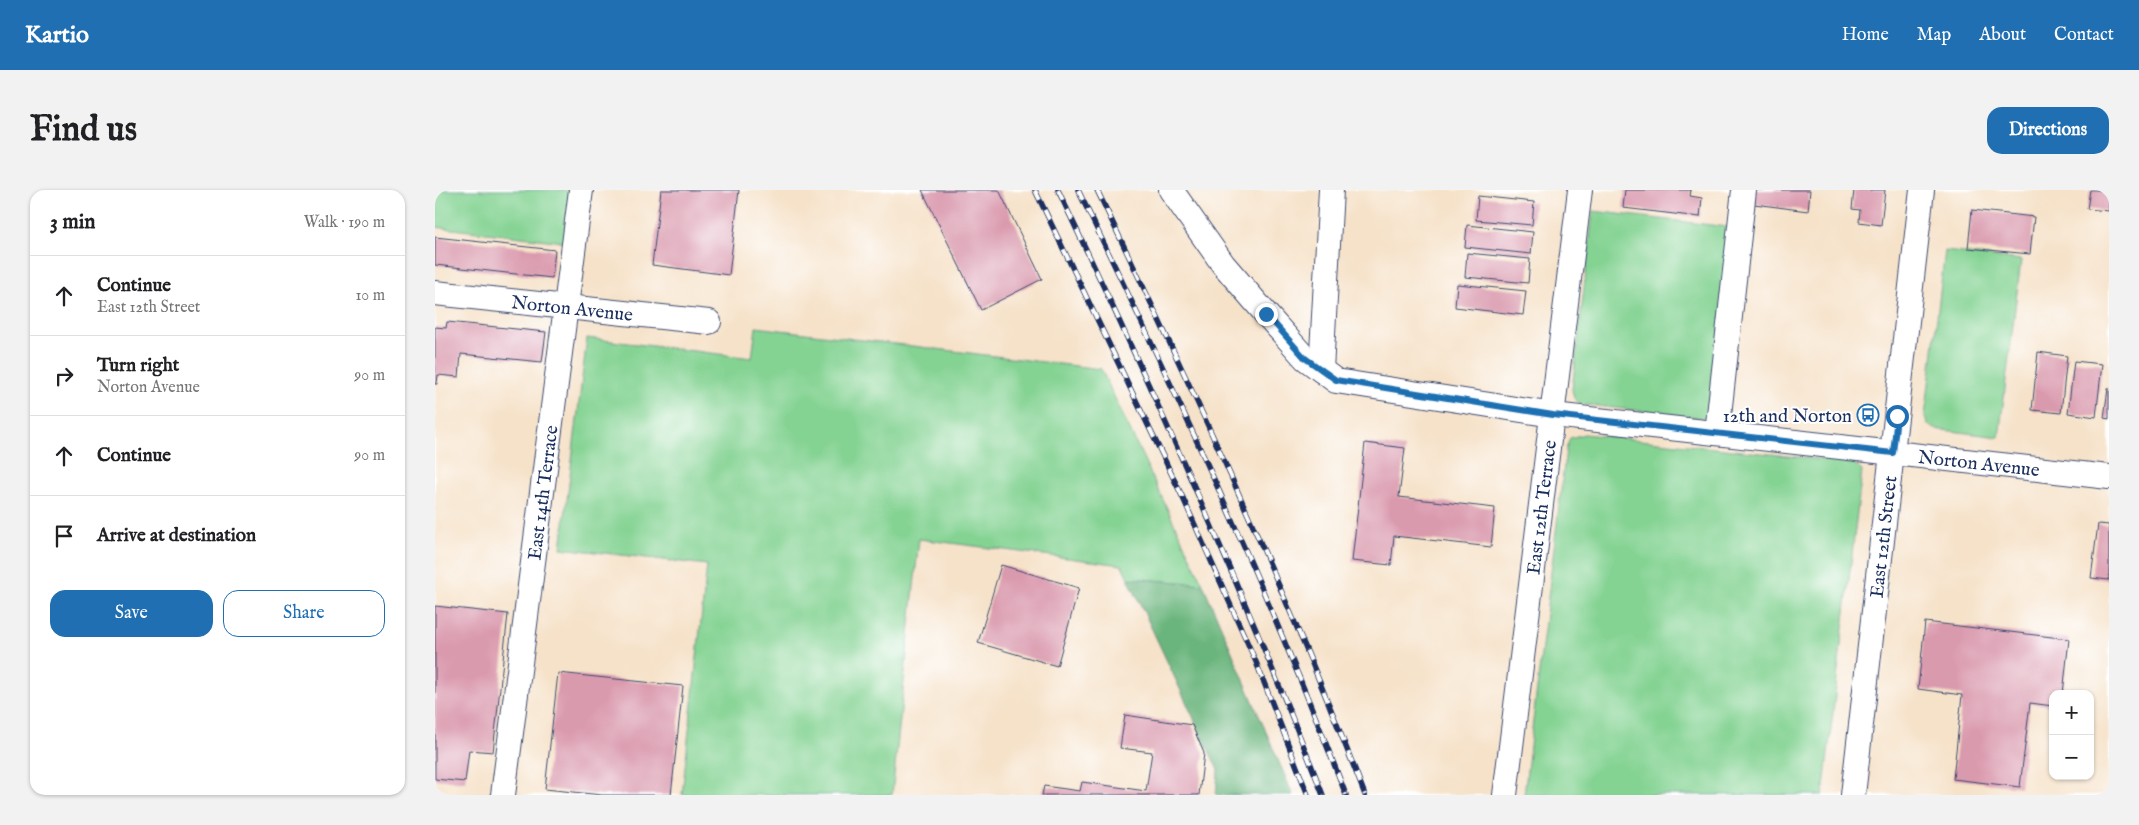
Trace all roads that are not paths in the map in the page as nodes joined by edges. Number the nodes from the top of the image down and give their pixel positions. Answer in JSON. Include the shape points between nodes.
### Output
{"nodes":[{"id":1,"x":581,"y":190,"type":"edge"},
{"id":2,"x":1171,"y":190,"type":"edge"},
{"id":3,"x":1331,"y":190,"type":"edge"},
{"id":4,"x":1580,"y":190,"type":"edge"},
{"id":5,"x":1744,"y":190,"type":"edge"},
{"id":6,"x":1922,"y":190,"type":"edge"},
{"id":7,"x":435,"y":293,"type":"edge"},
{"id":8,"x":565,"y":307,"type":"junction"},
{"id":9,"x":709,"y":322,"type":"dead end"},
{"id":10,"x":1321,"y":370,"type":"junction"},
{"id":11,"x":1553,"y":415,"type":"junction"},
{"id":12,"x":1717,"y":433,"type":"junction"},
{"id":13,"x":1893,"y":453,"type":"junction"},
{"id":14,"x":2109,"y":478,"type":"edge"},
{"id":15,"x":503,"y":795,"type":"edge"},
{"id":16,"x":1505,"y":795,"type":"edge"},
{"id":17,"x":1853,"y":795,"type":"edge"}],
"edges":[{"from":1,"to":8,"type":"street","name":"East 14th Terrace"},
{"from":2,"to":10,"type":"street","name":"Norton Avenue","via":[[1223,264],[1305,358]]},
{"from":3,"to":10,"type":"street"},
{"from":4,"to":11,"type":"street","name":"East 12th Terrace"},
{"from":5,"to":12,"type":"street"},
{"from":6,"to":13,"type":"street","name":"East 12th Street"},
{"from":7,"to":8,"type":"street","name":"Norton Avenue"},
{"from":8,"to":9,"type":"street","name":"Norton Avenue"},
{"from":8,"to":15,"type":"street","name":"East 14th Terrace"},
{"from":10,"to":11,"type":"street","name":"Norton Avenue","via":[[1336,380]]},
{"from":11,"to":12,"type":"street","name":"Norton Avenue"},
{"from":11,"to":16,"type":"street","name":"East 12th Terrace"},
{"from":12,"to":13,"type":"street","name":"Norton Avenue"},
{"from":13,"to":14,"type":"street","name":"Norton Avenue"},
{"from":13,"to":17,"type":"street","name":"East 12th Street"}]}
